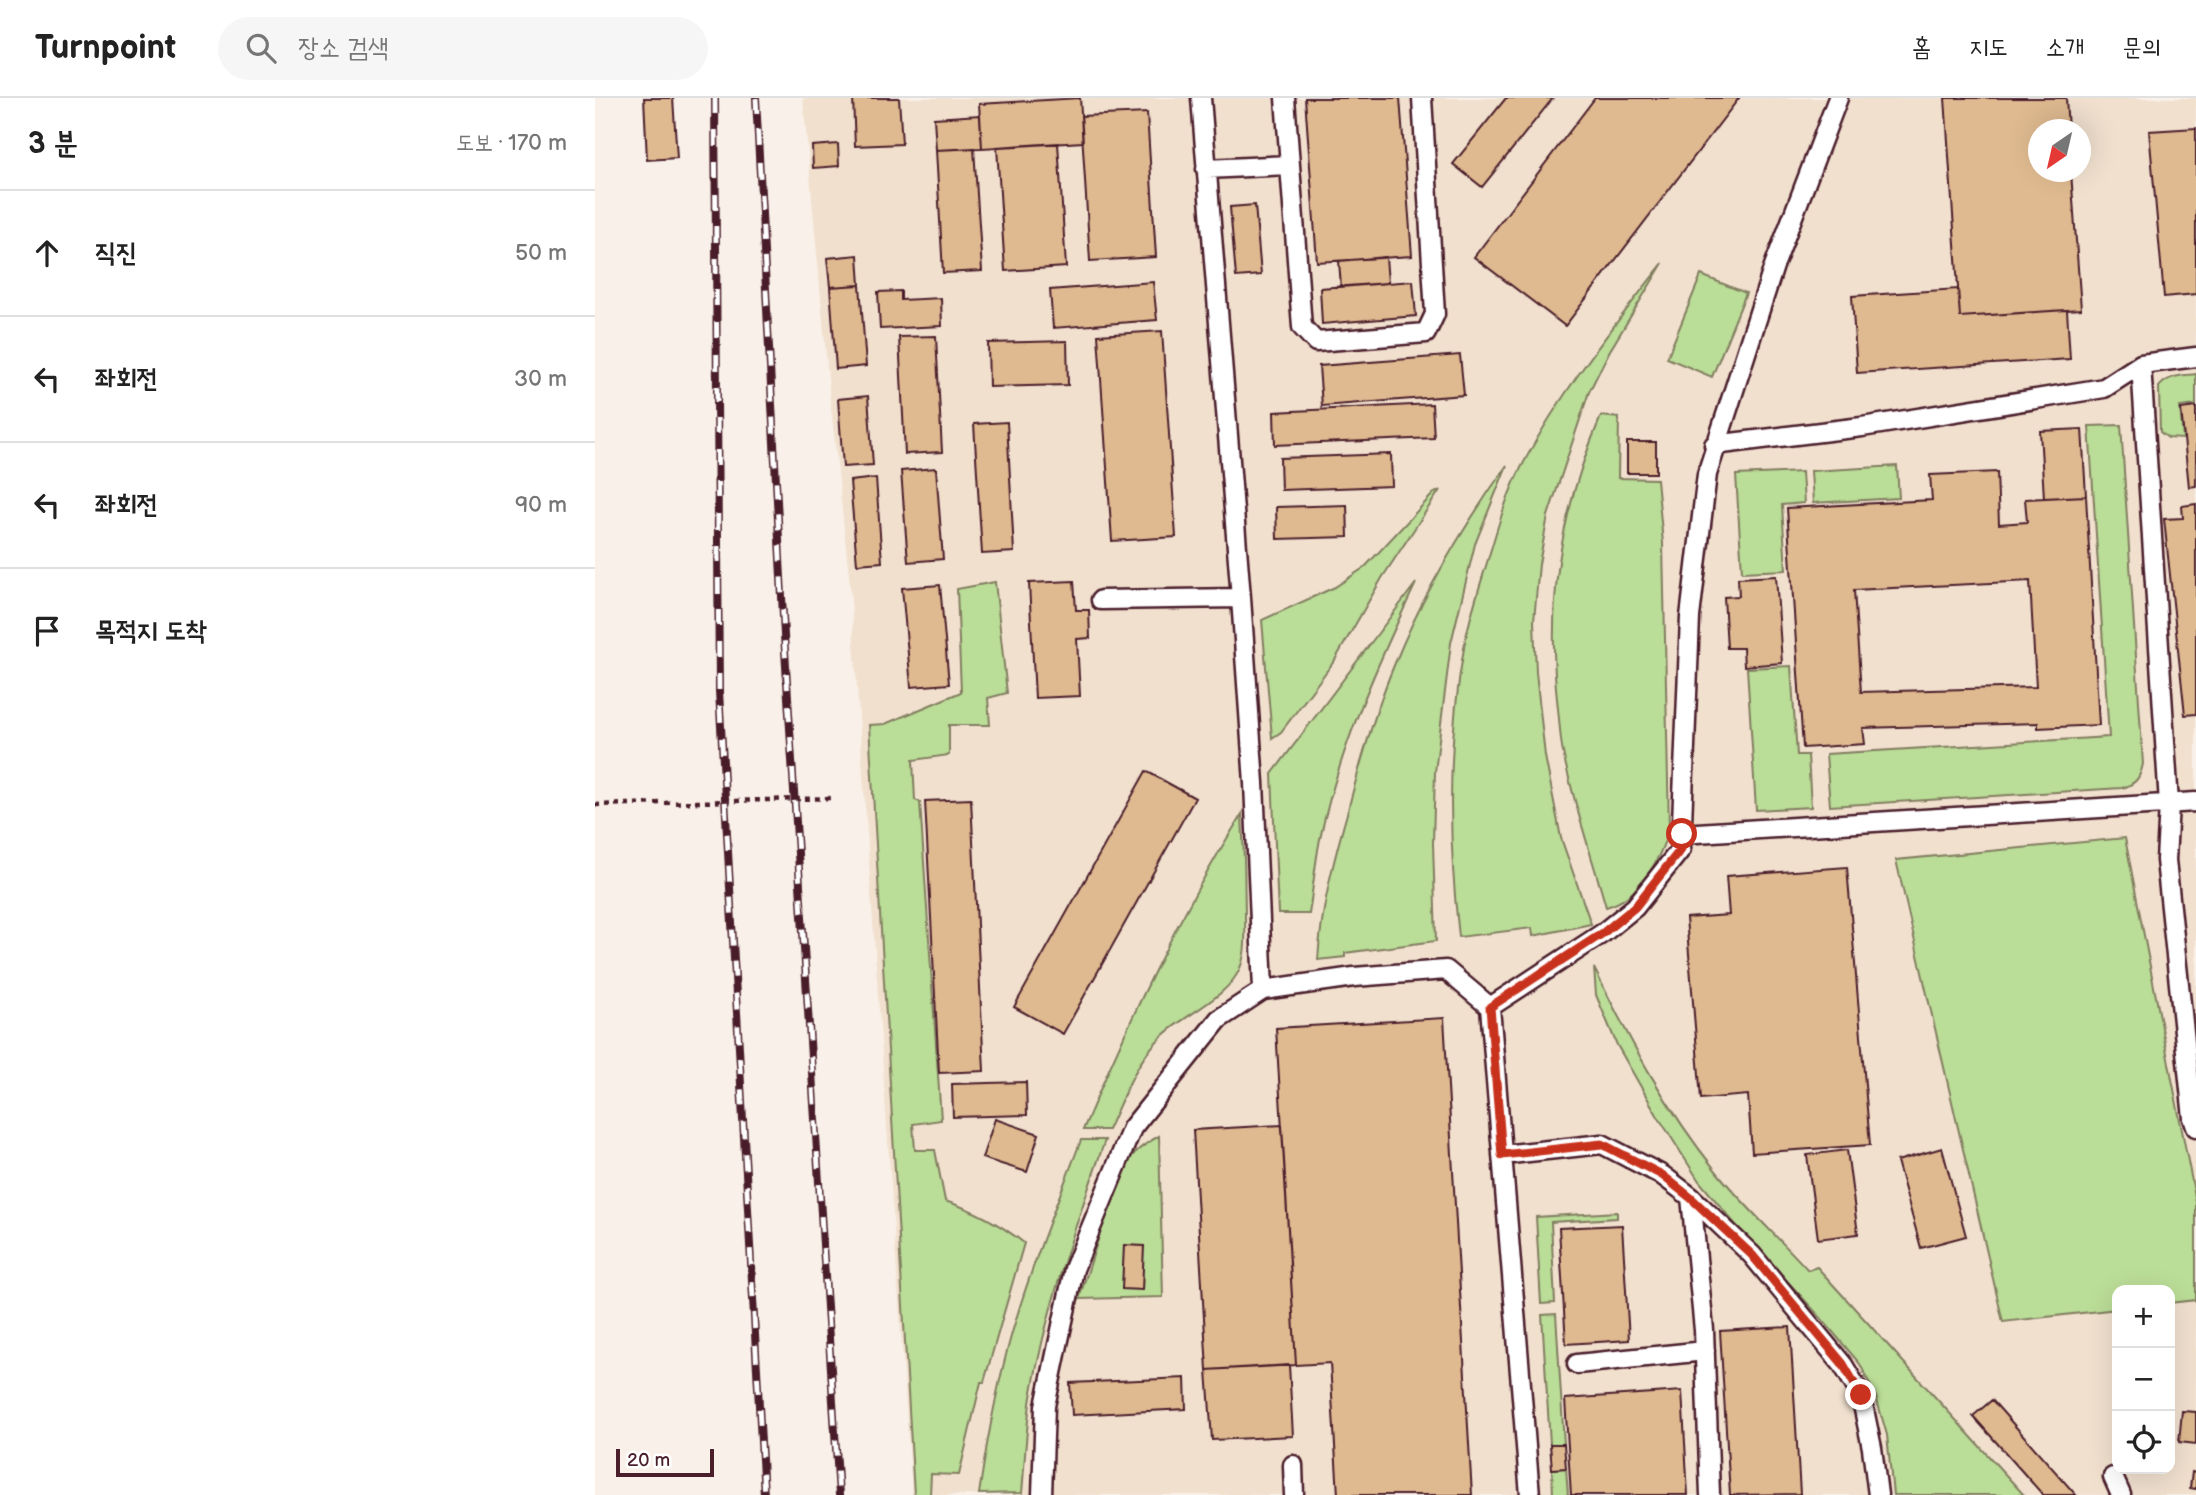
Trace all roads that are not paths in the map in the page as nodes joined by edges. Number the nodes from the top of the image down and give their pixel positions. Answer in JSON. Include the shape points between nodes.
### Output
{"nodes":[{"id":1,"x":1201,"y":98,"type":"edge"},
{"id":2,"x":1285,"y":98,"type":"edge"},
{"id":3,"x":1422,"y":98,"type":"edge"},
{"id":4,"x":1838,"y":98,"type":"edge"},
{"id":5,"x":1290,"y":165,"type":"junction"},
{"id":6,"x":1206,"y":169,"type":"junction"},
{"id":7,"x":2196,"y":357,"type":"edge"},
{"id":8,"x":2141,"y":364,"type":"junction"},
{"id":9,"x":1714,"y":445,"type":"junction"},
{"id":10,"x":1241,"y":598,"type":"junction"},
{"id":11,"x":1101,"y":600,"type":"dead end"},
{"id":12,"x":2196,"y":802,"type":"edge"},
{"id":13,"x":2169,"y":804,"type":"junction"},
{"id":14,"x":1682,"y":834,"type":"junction"},
{"id":15,"x":1262,"y":990,"type":"junction"},
{"id":16,"x":1490,"y":1007,"type":"junction"},
{"id":17,"x":2196,"y":1128,"type":"edge"},
{"id":18,"x":1502,"y":1155,"type":"junction"},
{"id":19,"x":1691,"y":1198,"type":"junction"},
{"id":20,"x":1705,"y":1351,"type":"junction"},
{"id":21,"x":1577,"y":1364,"type":"dead end"},
{"id":22,"x":1293,"y":1465,"type":"dead end"},
{"id":23,"x":2113,"y":1477,"type":"dead end"},
{"id":24,"x":1042,"y":1495,"type":"edge"},
{"id":25,"x":1294,"y":1495,"type":"edge"},
{"id":26,"x":1530,"y":1495,"type":"edge"},
{"id":27,"x":1710,"y":1495,"type":"edge"},
{"id":28,"x":1878,"y":1495,"type":"edge"},
{"id":29,"x":2121,"y":1495,"type":"edge"}],
"edges":[{"from":1,"to":6,"type":"lane"},
{"from":2,"to":5,"type":"lane"},
{"from":3,"to":5,"type":"lane","via":[[1435,314],[1426,333],[1316,342],[1302,327]]},
{"from":4,"to":9,"type":"lane","via":[[1774,266]]},
{"from":5,"to":6,"type":"lane"},
{"from":6,"to":10,"type":"lane"},
{"from":7,"to":8,"type":"lane"},
{"from":8,"to":9,"type":"lane","via":[[2104,388],[1862,427]]},
{"from":8,"to":13,"type":"lane"},
{"from":9,"to":14,"type":"lane","via":[[1690,617]]},
{"from":10,"to":11,"type":"lane"},
{"from":10,"to":15,"type":"lane"},
{"from":12,"to":13,"type":"lane"},
{"from":13,"to":14,"type":"lane"},
{"from":13,"to":17,"type":"lane","via":[[2166,860]]},
{"from":14,"to":16,"type":"lane","via":[[1681,849],[1635,907]]},
{"from":15,"to":16,"type":"lane","via":[[1446,970]]},
{"from":15,"to":24,"type":"lane","via":[[1219,1019],[1132,1128],[1074,1269],[1045,1406]]},
{"from":16,"to":18,"type":"lane"},
{"from":18,"to":19,"type":"lane","via":[[1602,1144],[1662,1175]]},
{"from":18,"to":26,"type":"lane"},
{"from":19,"to":20,"type":"lane"},
{"from":19,"to":28,"type":"lane","via":[[1752,1255],[1843,1364],[1861,1395]]},
{"from":20,"to":21,"type":"lane"},
{"from":20,"to":27,"type":"lane"},
{"from":22,"to":25,"type":"lane"},
{"from":23,"to":29,"type":"lane"}]}
